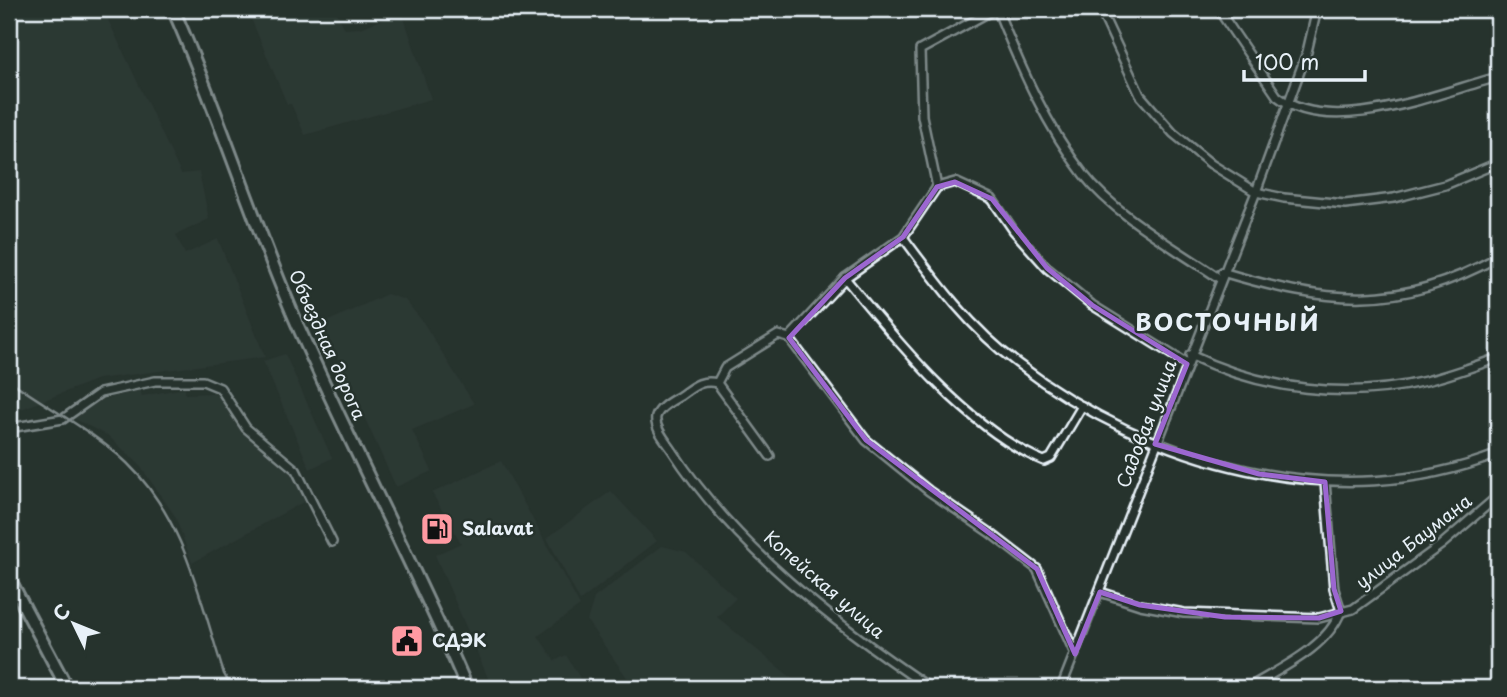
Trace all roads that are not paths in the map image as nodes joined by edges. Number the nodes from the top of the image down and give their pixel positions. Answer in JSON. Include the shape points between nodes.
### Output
{"nodes":[{"id":1,"x":173,"y":9,"type":"edge"},
{"id":2,"x":996,"y":9,"type":"edge"},
{"id":3,"x":1100,"y":9,"type":"edge"},
{"id":4,"x":1218,"y":9,"type":"edge"},
{"id":5,"x":1318,"y":10,"type":"edge"},
{"id":6,"x":1498,"y":78,"type":"edge"},
{"id":7,"x":1287,"y":104,"type":"junction"},
{"id":8,"x":1495,"y":163,"type":"edge"},
{"id":9,"x":1498,"y":176,"type":"edge"},
{"id":10,"x":937,"y":187,"type":"junction"},
{"id":11,"x":1256,"y":191,"type":"junction"},
{"id":12,"x":903,"y":237,"type":"junction"},
{"id":13,"x":1498,"y":257,"type":"edge"},
{"id":14,"x":1221,"y":276,"type":"junction"},
{"id":15,"x":845,"y":278,"type":"junction"},
{"id":16,"x":789,"y":338,"type":"junction"},
{"id":17,"x":1190,"y":355,"type":"junction"},
{"id":18,"x":1498,"y":358,"type":"edge"},
{"id":19,"x":1187,"y":364,"type":"junction"},
{"id":20,"x":718,"y":383,"type":"junction"},
{"id":21,"x":1082,"y":406,"type":"junction"},
{"id":22,"x":9,"y":428,"type":"edge"},
{"id":23,"x":1155,"y":444,"type":"junction"},
{"id":24,"x":1498,"y":454,"type":"edge"},
{"id":25,"x":770,"y":456,"type":"dead end"},
{"id":26,"x":1325,"y":482,"type":"junction"},
{"id":27,"x":1498,"y":496,"type":"edge"},
{"id":28,"x":332,"y":542,"type":"dead end"},
{"id":29,"x":9,"y":578,"type":"edge"},
{"id":30,"x":1100,"y":592,"type":"junction"},
{"id":31,"x":1341,"y":611,"type":"junction"},
{"id":32,"x":1076,"y":654,"type":"junction"},
{"id":33,"x":67,"y":688,"type":"edge"},
{"id":34,"x":467,"y":688,"type":"edge"},
{"id":35,"x":930,"y":688,"type":"edge"},
{"id":36,"x":1061,"y":688,"type":"edge"},
{"id":37,"x":1248,"y":688,"type":"edge"}],
"edges":[{"from":1,"to":34,"type":"main road","name":"Объездная дорога","via":[[329,397],[417,574]]},
{"from":2,"to":10,"type":"street","via":[[920,50],[922,116]]},
{"from":2,"to":14,"type":"street","via":[[1039,101],[1085,176],[1130,216]]},
{"from":3,"to":11,"type":"street","via":[[1140,95],[1173,133],[1211,164]]},
{"from":4,"to":7,"type":"street"},
{"from":5,"to":7,"type":"street","name":"Садовая улица"},
{"from":6,"to":7,"type":"street","via":[[1362,113]]},
{"from":7,"to":11,"type":"street","name":"Садовая улица"},
{"from":8,"to":9,"type":"street"},
{"from":8,"to":11,"type":"street","via":[[1445,185],[1345,204]]},
{"from":10,"to":12,"type":"street"},
{"from":10,"to":19,"type":"street","via":[[955,182],[992,199],[1047,268],[1091,305]]},
{"from":11,"to":14,"type":"street","name":"Садовая улица"},
{"from":12,"to":15,"type":"street"},
{"from":12,"to":21,"type":"street","via":[[943,291],[986,337],[1017,364]]},
{"from":13,"to":14,"type":"street","via":[[1426,289],[1349,298]]},
{"from":14,"to":17,"type":"street","name":"Садовая улица"},
{"from":15,"to":16,"type":"street"},
{"from":15,"to":21,"type":"street","via":[[898,343],[973,415],[1034,457],[1051,458]]},
{"from":16,"to":20,"type":"street","via":[[778,335],[724,368]]},
{"from":16,"to":32,"type":"street","via":[[866,440],[1037,569]]},
{"from":17,"to":18,"type":"street","via":[[1277,386],[1327,390],[1376,390],[1427,381]]},
{"from":17,"to":19,"type":"street","name":"Садовая улица"},
{"from":19,"to":23,"type":"street","name":"Садовая улица"},
{"from":20,"to":25,"type":"street"},
{"from":20,"to":35,"type":"street","name":"Копейская улица","via":[[706,380],[697,384],[660,410],[655,419],[683,467],[772,565],[876,652]]},
{"from":21,"to":23,"type":"street"},
{"from":22,"to":28,"type":"street","via":[[64,419],[100,393],[155,381],[203,381],[220,388],[246,428],[296,470]]},
{"from":23,"to":26,"type":"street","via":[[1259,474]]},
{"from":23,"to":30,"type":"street","name":"Садовая улица"},
{"from":24,"to":26,"type":"street","via":[[1440,473]]},
{"from":26,"to":31,"type":"street","via":[[1334,589]]},
{"from":27,"to":31,"type":"street","name":"улица Баумана","via":[[1441,545],[1353,609]]},
{"from":29,"to":33,"type":"main road"},
{"from":30,"to":31,"type":"street","name":"улица Баумана","via":[[1140,605],[1225,617],[1318,618]]},
{"from":30,"to":32,"type":"street","name":"Садовая улица"},
{"from":31,"to":37,"type":"street","via":[[1334,629],[1293,662]]},
{"from":32,"to":36,"type":"street","name":"Садовая улица"}]}
